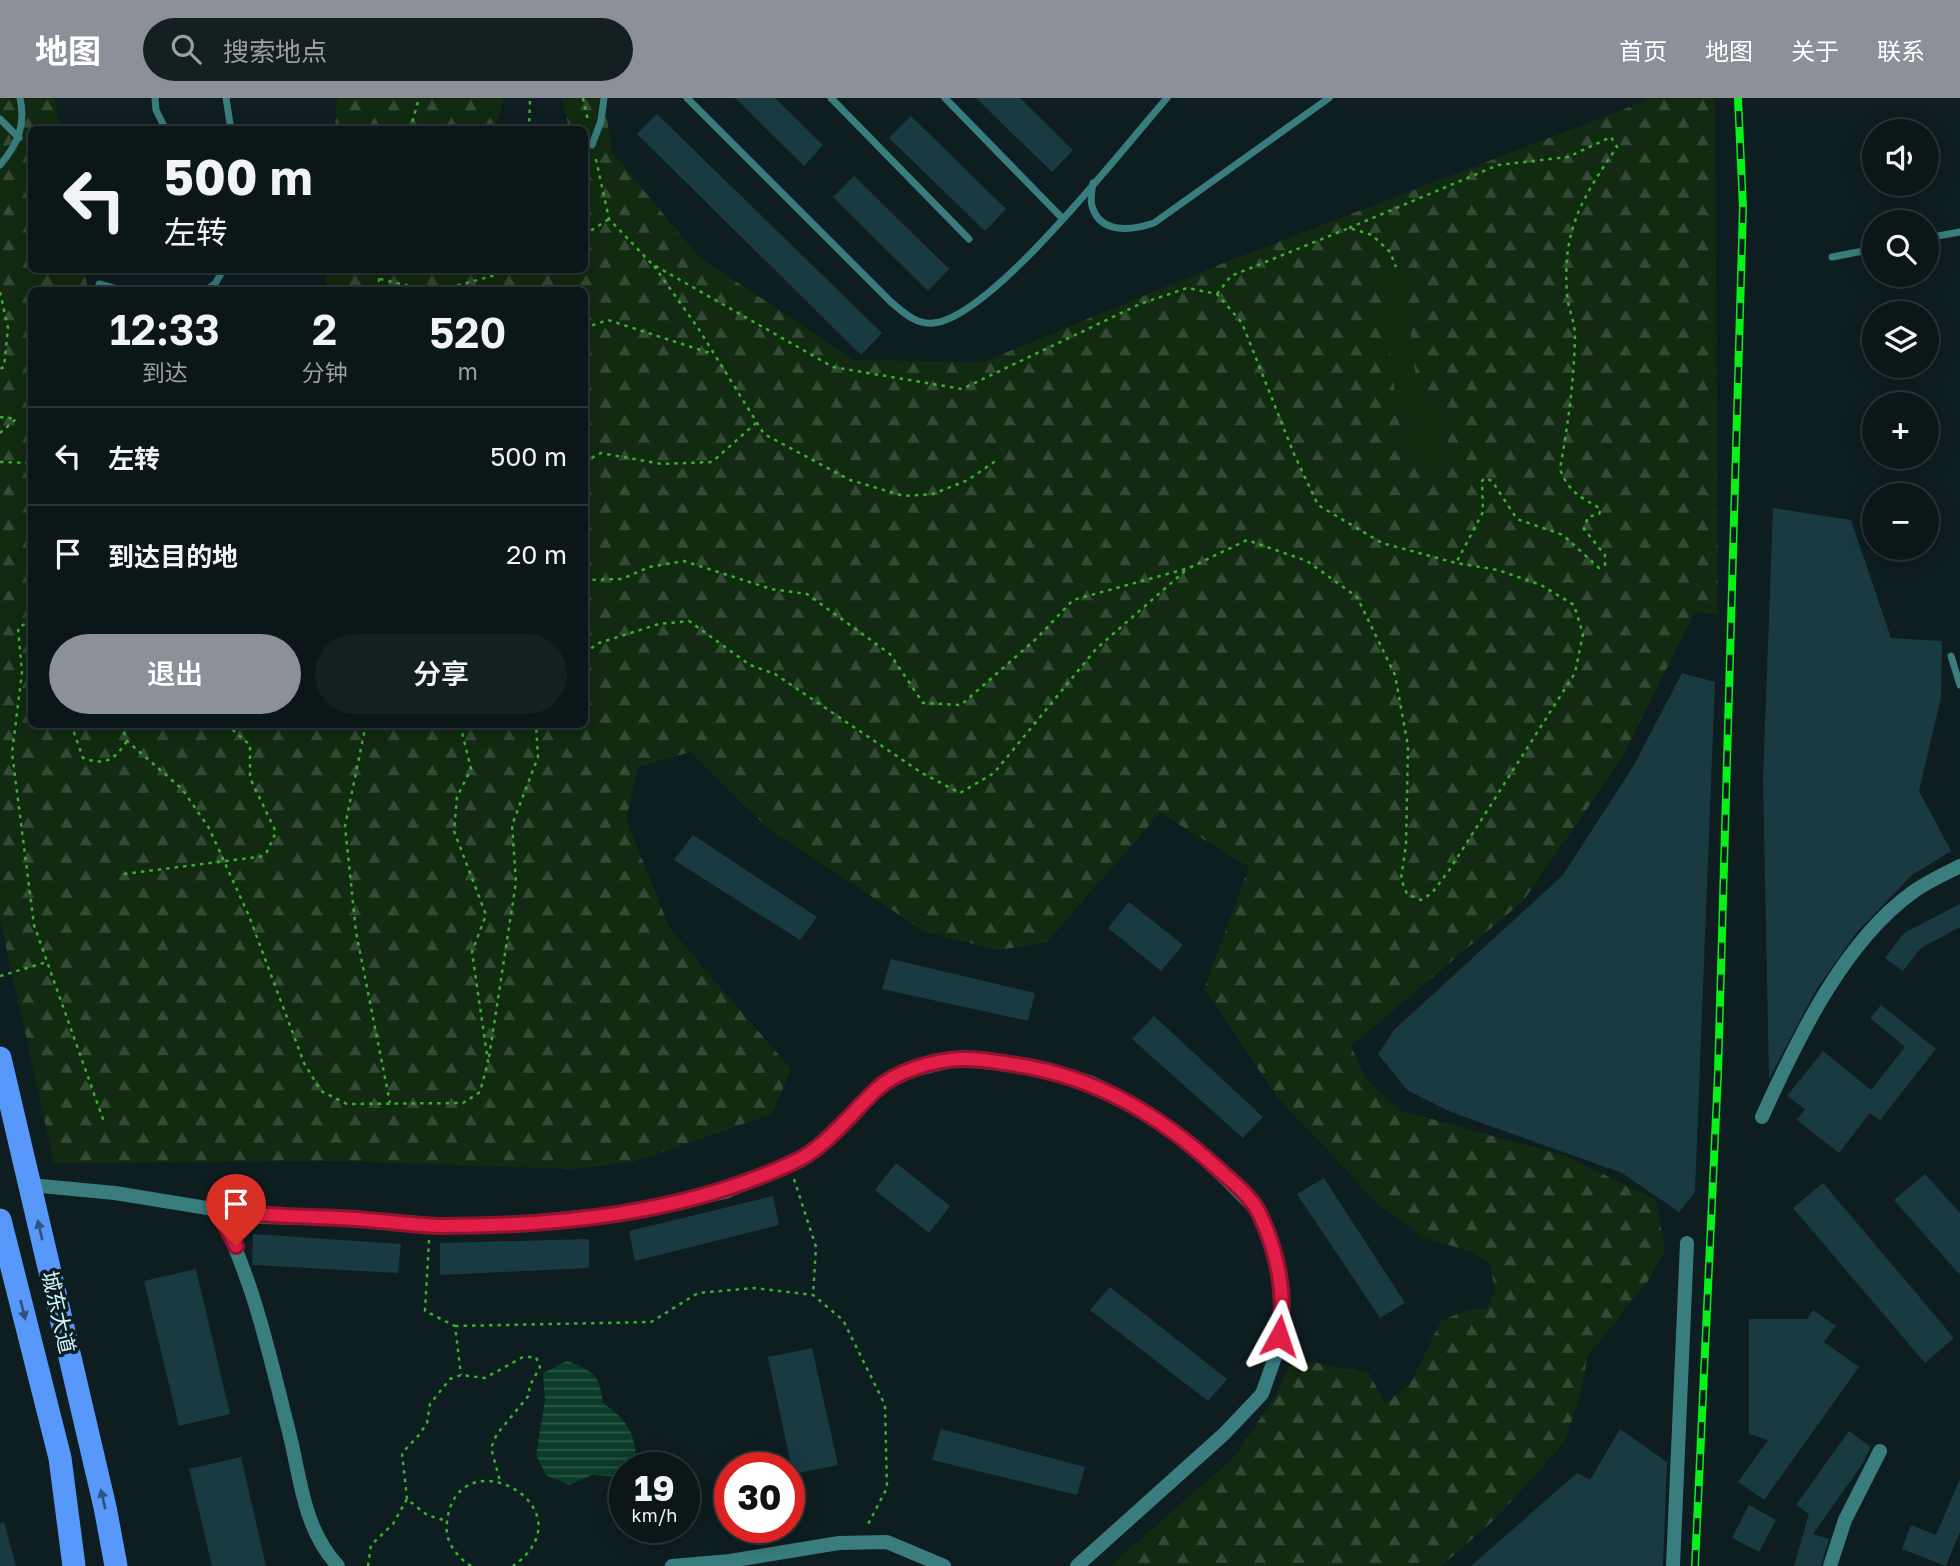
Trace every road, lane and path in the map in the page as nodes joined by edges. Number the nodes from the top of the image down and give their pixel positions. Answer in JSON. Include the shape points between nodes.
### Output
{"nodes":[{"id":1,"x":20,"y":98,"type":"edge"},
{"id":2,"x":156,"y":98,"type":"edge"},
{"id":3,"x":226,"y":98,"type":"edge"},
{"id":4,"x":418,"y":98,"type":"edge"},
{"id":5,"x":530,"y":98,"type":"edge"},
{"id":6,"x":583,"y":98,"type":"edge"},
{"id":7,"x":604,"y":98,"type":"edge"},
{"id":8,"x":687,"y":98,"type":"edge"},
{"id":9,"x":831,"y":98,"type":"edge"},
{"id":10,"x":945,"y":98,"type":"edge"},
{"id":11,"x":1167,"y":98,"type":"edge"},
{"id":12,"x":1329,"y":98,"type":"edge"},
{"id":13,"x":0,"y":119,"type":"edge"},
{"id":14,"x":164,"y":126,"type":"edge"},
{"id":15,"x":231,"y":126,"type":"edge"},
{"id":16,"x":411,"y":126,"type":"edge"},
{"id":17,"x":529,"y":126,"type":"edge"},
{"id":18,"x":19,"y":138,"type":"junction"},
{"id":19,"x":592,"y":145,"type":"junction"},
{"id":20,"x":0,"y":164,"type":"edge"},
{"id":21,"x":1093,"y":183,"type":"junction"},
{"id":22,"x":1062,"y":218,"type":"junction"},
{"id":23,"x":609,"y":219,"type":"junction"},
{"id":24,"x":1349,"y":228,"type":"junction"},
{"id":25,"x":588,"y":232,"type":"edge"},
{"id":26,"x":1960,"y":232,"type":"edge"},
{"id":27,"x":1939,"y":236,"type":"edge"},
{"id":28,"x":969,"y":239,"type":"dead end"},
{"id":29,"x":1862,"y":251,"type":"edge"},
{"id":30,"x":1832,"y":257,"type":"dead end"},
{"id":31,"x":652,"y":264,"type":"junction"},
{"id":32,"x":1396,"y":267,"type":"dead end"},
{"id":33,"x":221,"y":273,"type":"edge"},
{"id":34,"x":381,"y":273,"type":"edge"},
{"id":35,"x":503,"y":273,"type":"edge"},
{"id":36,"x":380,"y":279,"type":"junction"},
{"id":37,"x":99,"y":284,"type":"dead end"},
{"id":38,"x":110,"y":287,"type":"edge"},
{"id":39,"x":210,"y":287,"type":"edge"},
{"id":40,"x":378,"y":287,"type":"edge"},
{"id":41,"x":414,"y":287,"type":"edge"},
{"id":42,"x":452,"y":287,"type":"edge"},
{"id":43,"x":0,"y":292,"type":"edge"},
{"id":44,"x":1217,"y":295,"type":"junction"},
{"id":45,"x":588,"y":327,"type":"edge"},
{"id":46,"x":713,"y":354,"type":"junction"},
{"id":47,"x":0,"y":369,"type":"edge"},
{"id":48,"x":0,"y":417,"type":"edge"},
{"id":49,"x":757,"y":423,"type":"junction"},
{"id":50,"x":0,"y":433,"type":"edge"},
{"id":51,"x":588,"y":460,"type":"edge"},
{"id":52,"x":997,"y":460,"type":"dead end"},
{"id":53,"x":0,"y":462,"type":"edge"},
{"id":54,"x":28,"y":463,"type":"edge"},
{"id":55,"x":1456,"y":564,"type":"junction"},
{"id":56,"x":1189,"y":568,"type":"junction"},
{"id":57,"x":588,"y":580,"type":"edge"},
{"id":58,"x":28,"y":622,"type":"edge"},
{"id":59,"x":588,"y":650,"type":"edge"},
{"id":60,"x":1951,"y":656,"type":"dead end"},
{"id":61,"x":1960,"y":685,"type":"edge"},
{"id":62,"x":72,"y":728,"type":"edge"},
{"id":63,"x":122,"y":728,"type":"edge"},
{"id":64,"x":231,"y":728,"type":"edge"},
{"id":65,"x":365,"y":728,"type":"edge"},
{"id":66,"x":461,"y":728,"type":"edge"},
{"id":67,"x":536,"y":728,"type":"edge"},
{"id":68,"x":127,"y":741,"type":"junction"},
{"id":69,"x":1960,"y":866,"type":"edge"},
{"id":70,"x":124,"y":874,"type":"dead end"},
{"id":71,"x":47,"y":962,"type":"junction"},
{"id":72,"x":0,"y":976,"type":"edge"},
{"id":73,"x":0,"y":1058,"type":"edge"},
{"id":74,"x":488,"y":1062,"type":"junction"},
{"id":75,"x":390,"y":1104,"type":"junction"},
{"id":76,"x":1762,"y":1116,"type":"dead end"},
{"id":77,"x":104,"y":1122,"type":"dead end"},
{"id":78,"x":789,"y":1165,"type":"junction"},
{"id":79,"x":30,"y":1185,"type":"junction"},
{"id":80,"x":217,"y":1209,"type":"junction"},
{"id":81,"x":0,"y":1220,"type":"edge"},
{"id":82,"x":430,"y":1225,"type":"junction"},
{"id":83,"x":1687,"y":1243,"type":"dead end"},
{"id":84,"x":813,"y":1295,"type":"junction"},
{"id":85,"x":455,"y":1326,"type":"junction"},
{"id":86,"x":461,"y":1375,"type":"junction"},
{"id":87,"x":1880,"y":1451,"type":"dead end"},
{"id":88,"x":500,"y":1481,"type":"junction"},
{"id":89,"x":407,"y":1499,"type":"junction"},
{"id":90,"x":447,"y":1521,"type":"junction"},
{"id":91,"x":858,"y":1543,"type":"junction"},
{"id":92,"x":731,"y":1564,"type":"edge"},
{"id":93,"x":74,"y":1566,"type":"edge"},
{"id":94,"x":116,"y":1566,"type":"edge"},
{"id":95,"x":338,"y":1566,"type":"edge"},
{"id":96,"x":368,"y":1566,"type":"edge"},
{"id":97,"x":471,"y":1566,"type":"edge"},
{"id":98,"x":513,"y":1566,"type":"edge"},
{"id":99,"x":672,"y":1566,"type":"edge"},
{"id":100,"x":944,"y":1566,"type":"edge"},
{"id":101,"x":1077,"y":1566,"type":"edge"},
{"id":102,"x":1673,"y":1566,"type":"edge"},
{"id":103,"x":1830,"y":1566,"type":"edge"}],
"edges":[{"from":1,"to":18,"type":"lane"},
{"from":2,"to":14,"type":"lane"},
{"from":3,"to":15,"type":"lane"},
{"from":4,"to":16,"type":"path"},
{"from":5,"to":17,"type":"path"},
{"from":6,"to":19,"type":"path"},
{"from":7,"to":19,"type":"lane"},
{"from":8,"to":22,"type":"lane","via":[[911,318],[931,324],[983,300]]},
{"from":9,"to":28,"type":"lane"},
{"from":10,"to":22,"type":"lane"},
{"from":11,"to":21,"type":"lane"},
{"from":12,"to":21,"type":"lane","via":[[1154,223],[1133,230],[1112,228],[1092,206]]},
{"from":13,"to":18,"type":"lane"},
{"from":18,"to":20,"type":"lane"},
{"from":19,"to":23,"type":"path"},
{"from":21,"to":22,"type":"lane"},
{"from":23,"to":25,"type":"path"},
{"from":23,"to":31,"type":"path"},
{"from":24,"to":32,"type":"path","via":[[1372,235],[1390,252]]},
{"from":24,"to":44,"type":"path","via":[[1231,276]]},
{"from":24,"to":55,"type":"path","via":[[1498,165],[1568,157],[1611,137],[1617,147],[1593,179],[1568,244],[1567,299],[1575,332],[1560,469],[1577,497],[1601,509],[1588,517],[1584,530],[1605,555],[1605,565],[1593,566],[1563,535],[1517,519],[1485,478],[1483,512]]},
{"from":26,"to":27,"type":"lane"},
{"from":29,"to":30,"type":"lane"},
{"from":31,"to":44,"type":"path","via":[[833,367],[962,389],[1140,304],[1187,288]]},
{"from":31,"to":46,"type":"path"},
{"from":33,"to":39,"type":"lane"},
{"from":34,"to":36,"type":"path"},
{"from":35,"to":42,"type":"path"},
{"from":36,"to":40,"type":"path"},
{"from":36,"to":41,"type":"path"},
{"from":37,"to":38,"type":"lane"},
{"from":43,"to":47,"type":"path","via":[[8,328],[4,367]]},
{"from":44,"to":55,"type":"path","via":[[1242,323],[1318,505],[1382,542]]},
{"from":45,"to":46,"type":"path","via":[[608,320]]},
{"from":46,"to":49,"type":"path"},
{"from":48,"to":50,"type":"path","via":[[16,419]]},
{"from":49,"to":51,"type":"path","via":[[712,461],[662,464],[601,453]]},
{"from":49,"to":52,"type":"path","via":[[764,434],[850,480],[904,496],[933,494],[968,480]]},
{"from":53,"to":54,"type":"path"},
{"from":55,"to":56,"type":"path","via":[[1498,570],[1541,584],[1574,605],[1583,634],[1575,673],[1450,869],[1421,900],[1407,894],[1401,879],[1408,746],[1395,675],[1357,597],[1307,561],[1247,540]]},
{"from":56,"to":57,"type":"path","via":[[1073,600],[961,705],[923,703],[890,654],[807,594],[771,589],[684,561],[649,567],[622,579]]},
{"from":56,"to":59,"type":"path","via":[[1096,649],[994,773],[960,793],[922,773],[775,674],[750,665],[689,621],[659,624]]},
{"from":58,"to":71,"type":"path","via":[[18,628],[22,672],[12,753],[34,925]]},
{"from":60,"to":61,"type":"lane"},
{"from":62,"to":68,"type":"path","via":[[83,758],[100,764],[116,758]]},
{"from":63,"to":68,"type":"path"},
{"from":64,"to":70,"type":"path","bridge":true,"via":[[250,745],[250,778],[276,832],[265,856]]},
{"from":65,"to":75,"type":"path","via":[[345,826],[355,932]]},
{"from":66,"to":74,"type":"path","via":[[471,769],[457,797],[453,831],[486,915],[472,952]]},
{"from":67,"to":74,"type":"path","via":[[538,757],[512,825],[516,882]]},
{"from":68,"to":75,"type":"path","via":[[182,789],[209,828],[249,916],[300,1053],[321,1091],[347,1104]]},
{"from":69,"to":76,"type":"street","via":[[1913,892],[1860,944],[1787,1062]]},
{"from":71,"to":72,"type":"path"},
{"from":71,"to":77,"type":"path"},
{"from":73,"to":79,"type":"main road","name":"城东大道"},
{"from":74,"to":75,"type":"path","via":[[480,1092],[463,1103]]},
{"from":78,"to":82,"type":"street","via":[[725,1192],[633,1212],[508,1224]]},
{"from":78,"to":84,"type":"path","via":[[816,1247]]},
{"from":78,"to":101,"type":"street","via":[[806,1157],[880,1086],[909,1071],[959,1059],[1005,1063],[1071,1077],[1135,1105],[1191,1144],[1258,1210],[1277,1263],[1283,1312],[1262,1394]]},
{"from":79,"to":80,"type":"street"},
{"from":94,"to":79,"type":"main road","name":"城东大道","one_way":true},
{"from":80,"to":82,"type":"street","via":[[262,1216]]},
{"from":80,"to":95,"type":"street","via":[[236,1246],[259,1314],[306,1515],[325,1552]]},
{"from":81,"to":93,"type":"main road","name":"城东大道","one_way":true,"via":[[60,1458]]},
{"from":82,"to":85,"type":"path","via":[[425,1311]]},
{"from":83,"to":102,"type":"street"},
{"from":84,"to":85,"type":"path","via":[[754,1287],[698,1293],[651,1322]]},
{"from":84,"to":91,"type":"path","via":[[843,1320],[885,1405],[887,1488]]},
{"from":85,"to":86,"type":"path"},
{"from":86,"to":88,"type":"path","via":[[485,1378],[523,1357],[537,1357],[540,1367],[530,1394],[491,1448]]},
{"from":86,"to":89,"type":"path","via":[[442,1388],[430,1404],[427,1423],[402,1452]]},
{"from":87,"to":103,"type":"street","via":[[1845,1520]]},
{"from":88,"to":90,"type":"path","via":[[465,1488],[454,1499]]},
{"from":88,"to":98,"type":"path","via":[[522,1491],[537,1518],[533,1546]]},
{"from":89,"to":90,"type":"path","via":[[427,1515]]},
{"from":89,"to":96,"type":"path","via":[[393,1524],[371,1545]]},
{"from":90,"to":97,"type":"path","via":[[450,1543]]},
{"from":91,"to":92,"type":"street"},
{"from":91,"to":100,"type":"street","via":[[887,1542]]},
{"from":92,"to":99,"type":"street"}]}
